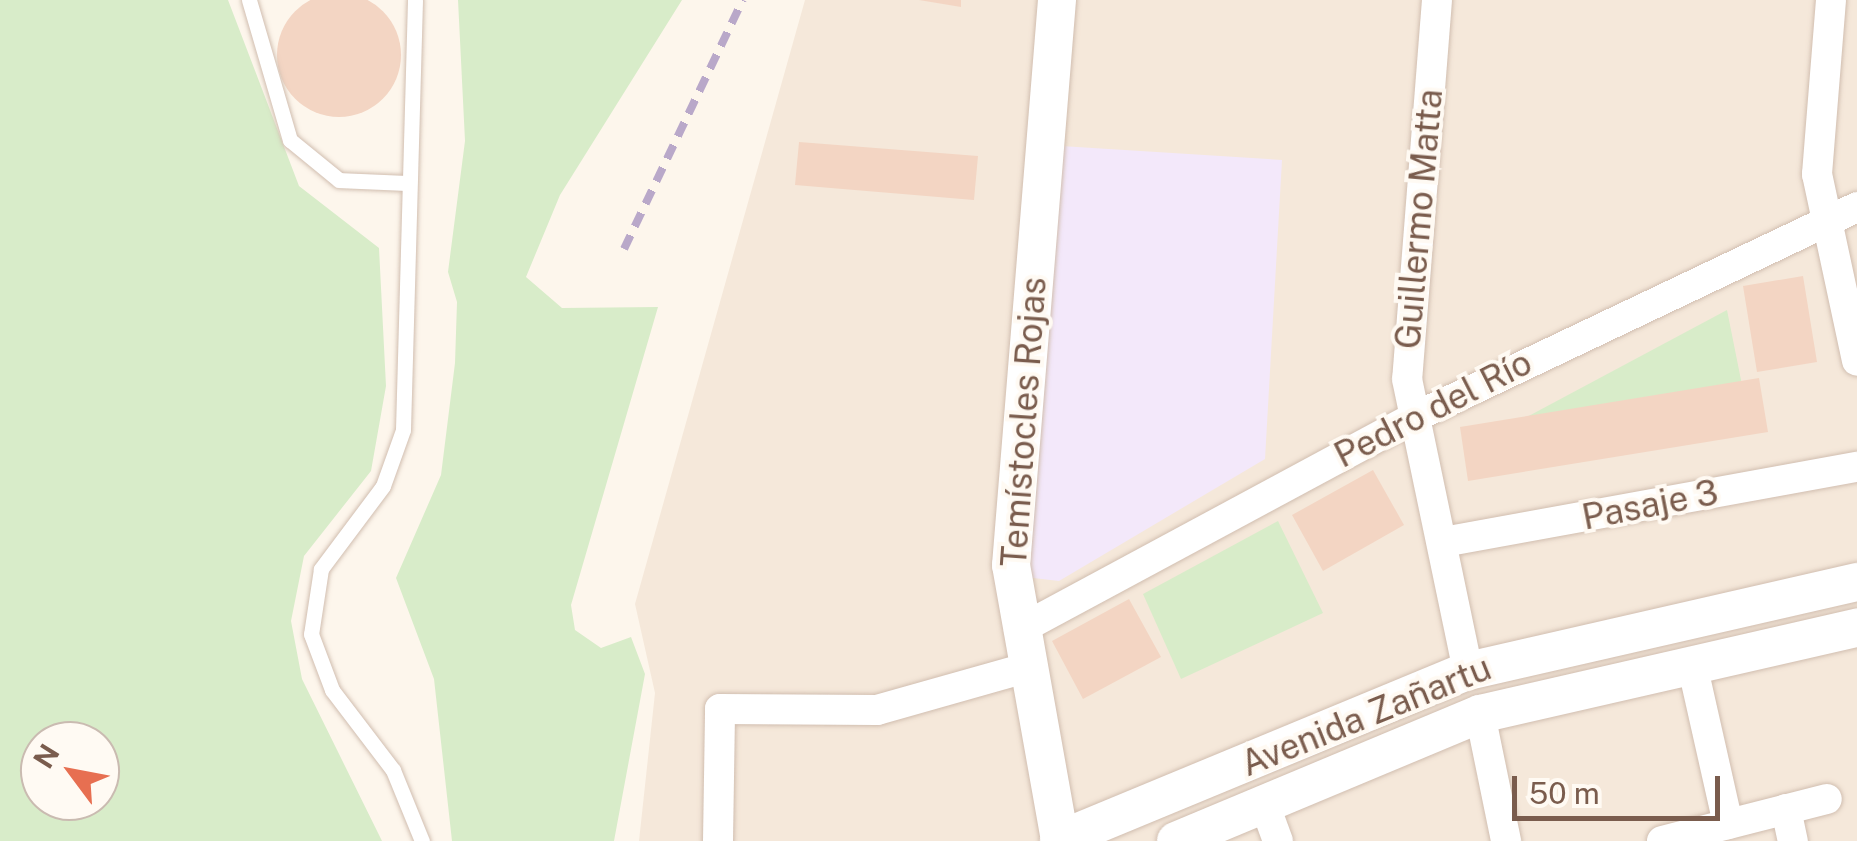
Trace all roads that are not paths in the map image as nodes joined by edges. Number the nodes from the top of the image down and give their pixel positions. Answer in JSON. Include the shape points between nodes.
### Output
{"nodes":[{"id":1,"x":249,"y":0,"type":"edge"},
{"id":2,"x":415,"y":0,"type":"edge"},
{"id":3,"x":1057,"y":0,"type":"edge"},
{"id":4,"x":1438,"y":0,"type":"edge"},
{"id":5,"x":1831,"y":0,"type":"edge"},
{"id":6,"x":406,"y":182,"type":"junction"},
{"id":7,"x":1857,"y":207,"type":"edge"},
{"id":8,"x":1826,"y":219,"type":"junction"},
{"id":9,"x":1857,"y":361,"type":"edge"},
{"id":10,"x":1413,"y":418,"type":"junction"},
{"id":11,"x":1857,"y":467,"type":"edge"},
{"id":12,"x":1444,"y":542,"type":"junction"},
{"id":13,"x":1857,"y":582,"type":"edge"},
{"id":14,"x":1857,"y":628,"type":"edge"},
{"id":15,"x":1019,"y":630,"type":"junction"},
{"id":16,"x":1692,"y":664,"type":"junction"},
{"id":17,"x":1025,"y":668,"type":"junction"},
{"id":18,"x":1468,"y":671,"type":"junction"},
{"id":19,"x":1480,"y":714,"type":"junction"},
{"id":20,"x":1828,"y":798,"type":"dead end"},
{"id":21,"x":1264,"y":803,"type":"junction"},
{"id":22,"x":1786,"y":809,"type":"junction"},
{"id":23,"x":1728,"y":824,"type":"junction"},
{"id":24,"x":1668,"y":840,"type":"edge"},
{"id":25,"x":422,"y":841,"type":"edge"},
{"id":26,"x":718,"y":841,"type":"edge"},
{"id":27,"x":1059,"y":841,"type":"edge"},
{"id":28,"x":1176,"y":841,"type":"edge"},
{"id":29,"x":1278,"y":841,"type":"edge"},
{"id":30,"x":1506,"y":841,"type":"edge"},
{"id":31,"x":1793,"y":841,"type":"edge"}],
"edges":[{"from":1,"to":6,"type":"lane","via":[[290,140],[339,180]]},
{"from":2,"to":6,"type":"lane"},
{"from":3,"to":15,"type":"street","name":"Temístocles Rojas","via":[[1012,542]]},
{"from":4,"to":10,"type":"street","name":"Guillermo Matta","via":[[1407,353]]},
{"from":5,"to":8,"type":"street","via":[[1818,157]]},
{"from":6,"to":25,"type":"lane","via":[[403,430],[383,486],[321,569],[310,634],[332,690],[393,770]]},
{"from":7,"to":8,"type":"street","name":"Pedro del Río"},
{"from":8,"to":9,"type":"street"},
{"from":8,"to":10,"type":"street","name":"Pedro del Río"},
{"from":10,"to":12,"type":"street","name":"Guillermo Matta"},
{"from":10,"to":15,"type":"street","name":"Pedro del Río"},
{"from":11,"to":12,"type":"street","name":"Pasaje 3"},
{"from":12,"to":18,"type":"street","name":"Guillermo Matta"},
{"from":13,"to":18,"type":"street","name":"Avenida Zañartu"},
{"from":14,"to":16,"type":"street","name":"Avenida Zañartu"},
{"from":15,"to":17,"type":"street","name":"Temístocles Rojas"},
{"from":16,"to":19,"type":"street","name":"Avenida Zañartu"},
{"from":16,"to":23,"type":"street"},
{"from":17,"to":26,"type":"street","via":[[877,710],[720,708]]},
{"from":17,"to":27,"type":"street","name":"Temístocles Rojas"},
{"from":18,"to":27,"type":"street","name":"Avenida Zañartu"},
{"from":19,"to":21,"type":"street","name":"Avenida Zañartu"},
{"from":19,"to":30,"type":"street"},
{"from":20,"to":22,"type":"street"},
{"from":21,"to":28,"type":"street","name":"Avenida Zañartu"},
{"from":21,"to":29,"type":"street"},
{"from":22,"to":23,"type":"street"},
{"from":22,"to":31,"type":"street"},
{"from":23,"to":24,"type":"street"}]}
